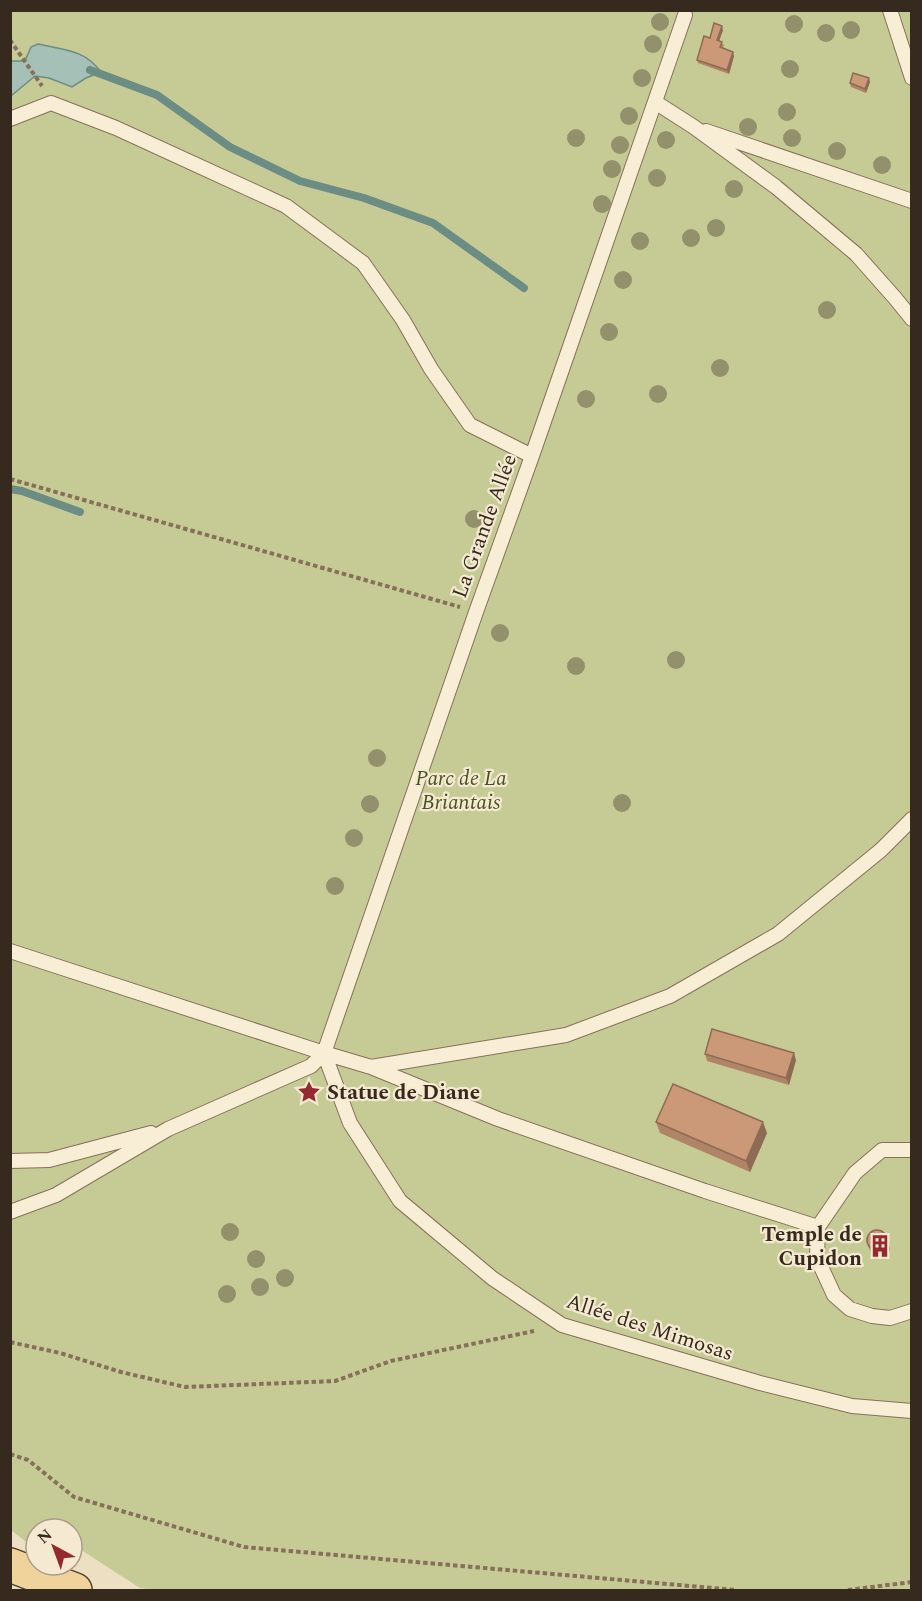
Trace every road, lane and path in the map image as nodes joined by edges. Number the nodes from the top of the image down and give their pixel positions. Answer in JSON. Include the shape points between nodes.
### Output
{"nodes":[{"id":1,"x":890,"y":10,"type":"edge"},
{"id":2,"x":685,"y":15,"type":"dead end"},
{"id":3,"x":10,"y":40,"type":"edge"},
{"id":4,"x":37,"y":78,"type":"dead end"},
{"id":5,"x":912,"y":78,"type":"edge"},
{"id":6,"x":655,"y":102,"type":"junction"},
{"id":7,"x":10,"y":119,"type":"edge"},
{"id":8,"x":694,"y":127,"type":"junction"},
{"id":9,"x":912,"y":201,"type":"edge"},
{"id":10,"x":912,"y":320,"type":"edge"},
{"id":11,"x":532,"y":456,"type":"junction"},
{"id":12,"x":10,"y":479,"type":"edge"},
{"id":13,"x":476,"y":612,"type":"junction"},
{"id":14,"x":912,"y":819,"type":"edge"},
{"id":15,"x":10,"y":951,"type":"edge"},
{"id":16,"x":324,"y":1053,"type":"junction"},
{"id":17,"x":370,"y":1067,"type":"junction"},
{"id":18,"x":168,"y":1129,"type":"junction"},
{"id":19,"x":912,"y":1150,"type":"edge"},
{"id":20,"x":10,"y":1161,"type":"edge"},
{"id":21,"x":10,"y":1212,"type":"edge"},
{"id":22,"x":818,"y":1227,"type":"junction"},
{"id":23,"x":912,"y":1311,"type":"edge"},
{"id":24,"x":562,"y":1325,"type":"junction"},
{"id":25,"x":10,"y":1342,"type":"edge"},
{"id":26,"x":912,"y":1411,"type":"edge"},
{"id":27,"x":10,"y":1454,"type":"edge"},
{"id":28,"x":10,"y":1565,"type":"edge"},
{"id":29,"x":912,"y":1582,"type":"edge"},
{"id":30,"x":75,"y":1590,"type":"edge"},
{"id":31,"x":736,"y":1590,"type":"edge"},
{"id":32,"x":848,"y":1590,"type":"edge"}],
"edges":[{"from":1,"to":5,"type":"lane"},
{"from":2,"to":6,"type":"lane","name":"La Grande Allée"},
{"from":3,"to":4,"type":"path"},
{"from":6,"to":8,"type":"lane"},
{"from":6,"to":11,"type":"lane","name":"La Grande Allée"},
{"from":7,"to":11,"type":"lane","via":[[51,103],[116,128],[286,206],[363,262],[470,425]]},
{"from":8,"to":9,"type":"lane"},
{"from":8,"to":10,"type":"lane","via":[[776,187],[855,254]]},
{"from":11,"to":13,"type":"lane","name":"La Grande Allée"},
{"from":12,"to":13,"type":"path"},
{"from":13,"to":16,"type":"lane","name":"La Grande Allée"},
{"from":14,"to":17,"type":"lane","via":[[881,850],[778,934],[670,996],[566,1035]]},
{"from":15,"to":16,"type":"lane"},
{"from":16,"to":17,"type":"lane"},
{"from":16,"to":18,"type":"lane","via":[[311,1066]]},
{"from":16,"to":24,"type":"lane","name":"Allée des Mimosas","via":[[350,1122],[400,1201],[492,1278]]},
{"from":17,"to":22,"type":"lane","via":[[498,1119]]},
{"from":18,"to":20,"type":"lane","via":[[48,1160]]},
{"from":18,"to":21,"type":"lane","via":[[56,1195]]},
{"from":19,"to":22,"type":"lane","via":[[882,1150],[855,1173]]},
{"from":22,"to":23,"type":"lane","via":[[818,1258],[834,1295],[850,1309],[872,1316],[890,1318]]},
{"from":24,"to":25,"type":"path","via":[[392,1361],[335,1381],[185,1387]]},
{"from":24,"to":26,"type":"lane","name":"Allée des Mimosas","via":[[852,1406]]},
{"from":27,"to":31,"type":"path","via":[[28,1460],[74,1497],[244,1547]]},
{"from":28,"to":30,"type":"main road"},
{"from":29,"to":32,"type":"path"}]}
